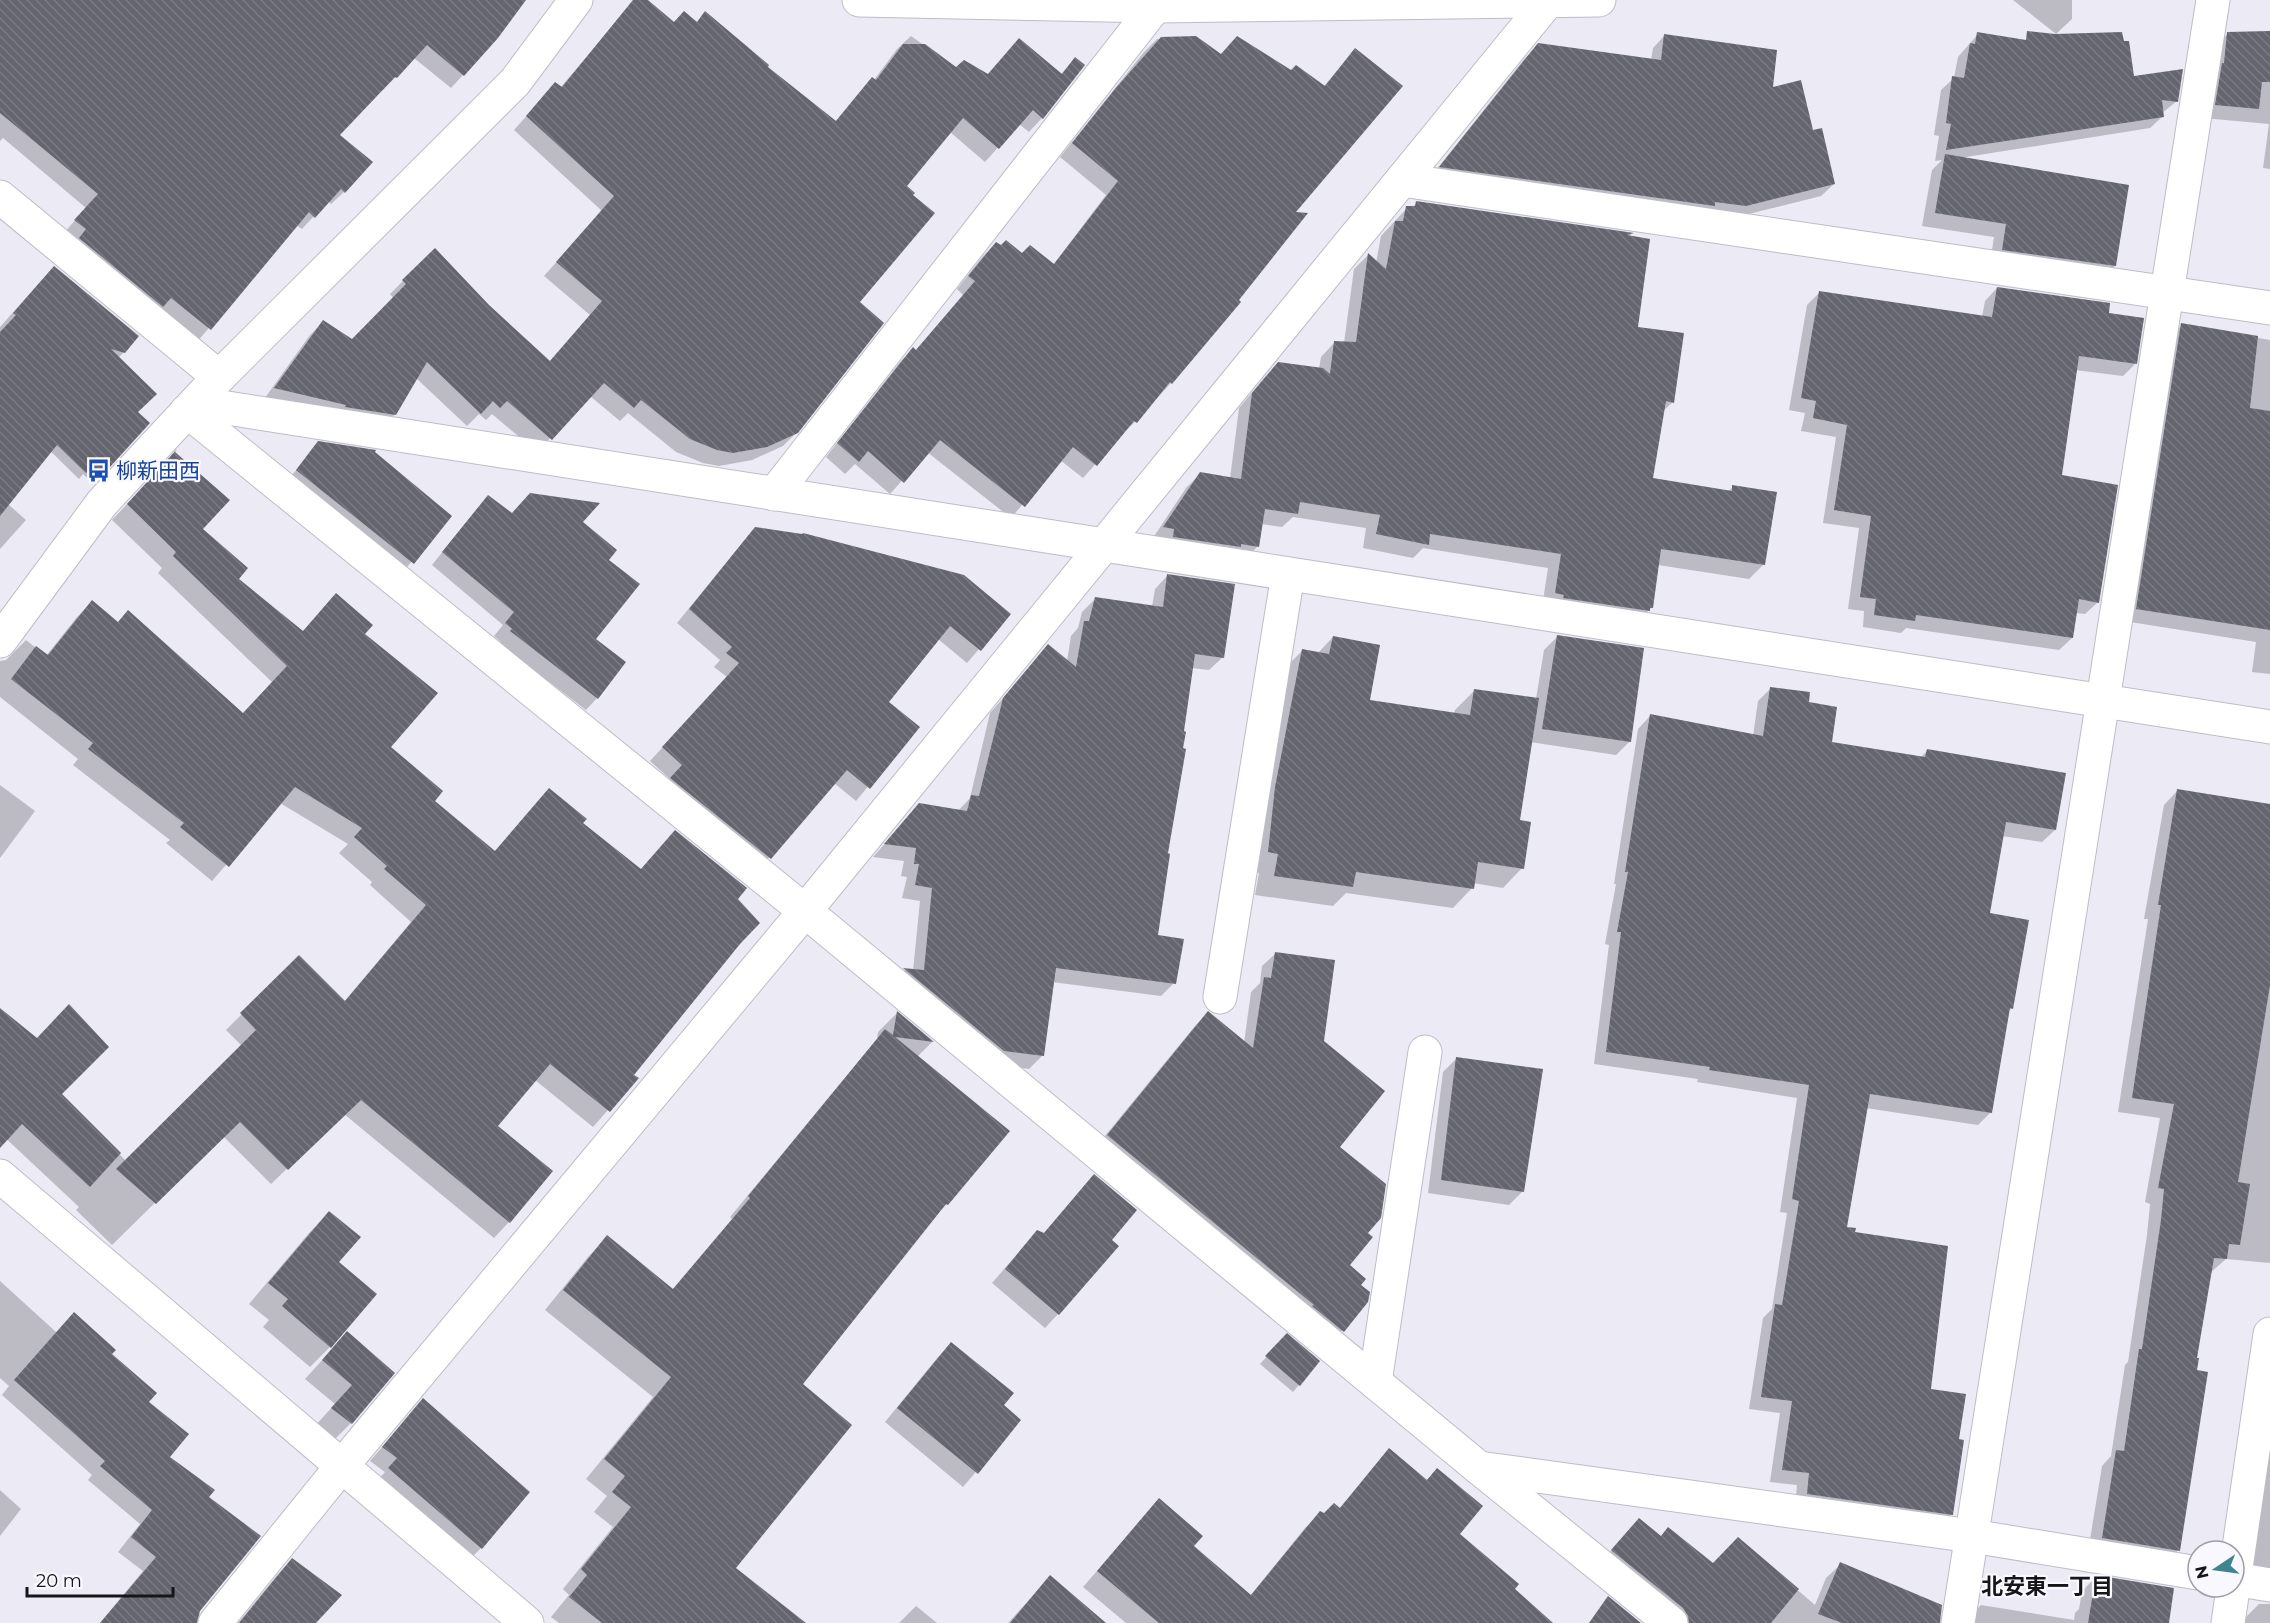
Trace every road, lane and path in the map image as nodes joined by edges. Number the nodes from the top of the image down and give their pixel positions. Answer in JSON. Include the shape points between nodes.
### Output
{"nodes":[{"id":1,"x":576,"y":0,"type":"edge"},
{"id":2,"x":859,"y":0,"type":"edge"},
{"id":3,"x":1599,"y":0,"type":"edge"},
{"id":4,"x":2213,"y":0,"type":"edge"},
{"id":5,"x":1548,"y":1,"type":"edge"},
{"id":6,"x":1158,"y":3,"type":"edge"},
{"id":7,"x":1402,"y":180,"type":"junction"},
{"id":8,"x":0,"y":197,"type":"edge"},
{"id":9,"x":2167,"y":292,"type":"junction"},
{"id":10,"x":2270,"y":308,"type":"edge"},
{"id":11,"x":219,"y":377,"type":"junction"},
{"id":12,"x":191,"y":407,"type":"junction"},
{"id":13,"x":774,"y":494,"type":"junction"},
{"id":14,"x":1103,"y":545,"type":"junction"},
{"id":15,"x":1288,"y":574,"type":"junction"},
{"id":16,"x":0,"y":641,"type":"edge"},
{"id":17,"x":2104,"y":700,"type":"junction"},
{"id":18,"x":2270,"y":727,"type":"edge"},
{"id":19,"x":805,"y":911,"type":"junction"},
{"id":20,"x":1220,"y":997,"type":"dead end"},
{"id":21,"x":1425,"y":1052,"type":"dead end"},
{"id":22,"x":0,"y":1176,"type":"edge"},
{"id":23,"x":2270,"y":1334,"type":"edge"},
{"id":24,"x":1375,"y":1382,"type":"junction"},
{"id":25,"x":341,"y":1467,"type":"junction"},
{"id":26,"x":1479,"y":1468,"type":"junction"},
{"id":27,"x":1972,"y":1536,"type":"junction"},
{"id":28,"x":2241,"y":1539,"type":"edge"},
{"id":29,"x":2186,"y":1571,"type":"edge"},
{"id":30,"x":2246,"y":1581,"type":"edge"},
{"id":31,"x":2270,"y":1585,"type":"edge"},
{"id":32,"x":2232,"y":1599,"type":"edge"},
{"id":33,"x":215,"y":1623,"type":"edge"},
{"id":34,"x":527,"y":1623,"type":"edge"},
{"id":35,"x":1671,"y":1623,"type":"edge"},
{"id":36,"x":1958,"y":1623,"type":"edge"},
{"id":37,"x":2228,"y":1623,"type":"edge"}],
"edges":[{"from":1,"to":11,"type":"street","via":[[515,82]]},
{"from":2,"to":6,"type":"street"},
{"from":3,"to":5,"type":"street"},
{"from":4,"to":9,"type":"street"},
{"from":5,"to":6,"type":"street"},
{"from":5,"to":7,"type":"street"},
{"from":6,"to":13,"type":"street"},
{"from":7,"to":9,"type":"street"},
{"from":7,"to":14,"type":"street"},
{"from":8,"to":11,"type":"street"},
{"from":9,"to":10,"type":"street"},
{"from":9,"to":17,"type":"street"},
{"from":11,"to":12,"type":"street"},
{"from":12,"to":13,"type":"street"},
{"from":12,"to":16,"type":"street","via":[[102,503]]},
{"from":12,"to":19,"type":"street"},
{"from":13,"to":14,"type":"street"},
{"from":14,"to":15,"type":"street"},
{"from":14,"to":19,"type":"street"},
{"from":15,"to":17,"type":"street"},
{"from":15,"to":20,"type":"street"},
{"from":17,"to":18,"type":"street"},
{"from":17,"to":27,"type":"street"},
{"from":19,"to":24,"type":"street"},
{"from":19,"to":25,"type":"street"},
{"from":21,"to":24,"type":"street"},
{"from":22,"to":25,"type":"street"},
{"from":23,"to":28,"type":"street"},
{"from":24,"to":26,"type":"street"},
{"from":25,"to":33,"type":"street"},
{"from":25,"to":34,"type":"street"},
{"from":26,"to":27,"type":"street"},
{"from":26,"to":35,"type":"street"},
{"from":27,"to":29,"type":"street"},
{"from":27,"to":36,"type":"street"},
{"from":30,"to":31,"type":"street"},
{"from":32,"to":37,"type":"street"}]}
